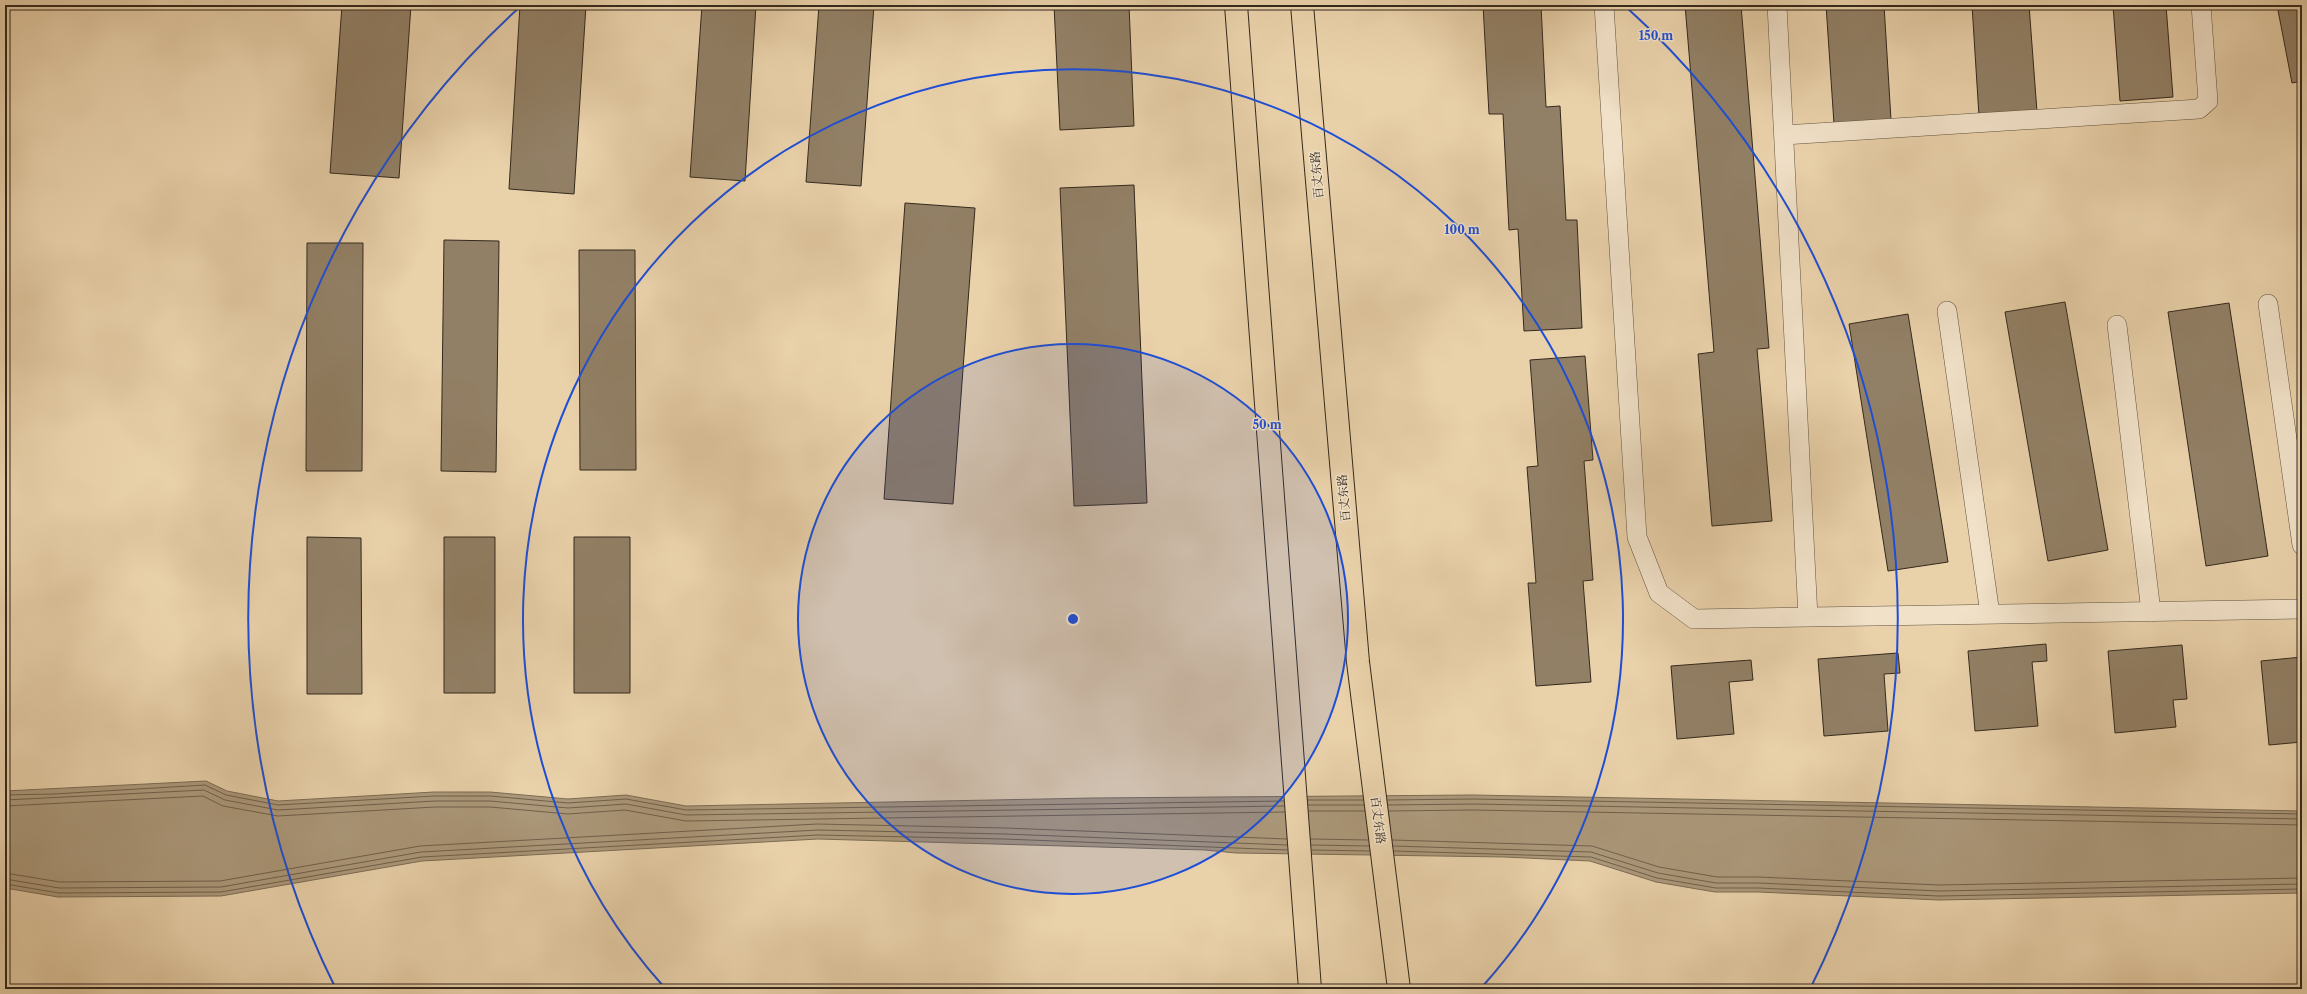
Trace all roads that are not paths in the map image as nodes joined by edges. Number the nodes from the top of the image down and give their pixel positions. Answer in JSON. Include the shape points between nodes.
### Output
{"nodes":[{"id":1,"x":1236,"y":5,"type":"edge"},
{"id":2,"x":1302,"y":5,"type":"edge"},
{"id":3,"x":1604,"y":5,"type":"edge"},
{"id":4,"x":1777,"y":5,"type":"edge"},
{"id":5,"x":2201,"y":5,"type":"edge"},
{"id":6,"x":1784,"y":135,"type":"junction"},
{"id":7,"x":2268,"y":304,"type":"dead end"},
{"id":8,"x":1947,"y":312,"type":"dead end"},
{"id":9,"x":2117,"y":325,"type":"dead end"},
{"id":10,"x":2302,"y":545,"type":"edge"},
{"id":11,"x":2302,"y":609,"type":"edge"},
{"id":12,"x":2151,"y":612,"type":"junction"},
{"id":13,"x":1990,"y":614,"type":"junction"},
{"id":14,"x":1808,"y":616,"type":"junction"},
{"id":15,"x":1310,"y":989,"type":"edge"},
{"id":16,"x":1399,"y":989,"type":"edge"}],
"edges":[{"from":1,"to":15,"type":"main road"},
{"from":2,"to":16,"type":"main road","name":"百丈东路","via":[[1358,662]]},
{"from":3,"to":14,"type":"lane","via":[[1637,537],[1659,593],[1694,618]]},
{"from":4,"to":6,"type":"lane"},
{"from":5,"to":6,"type":"lane","via":[[2208,101],[2199,109]]},
{"from":6,"to":14,"type":"lane"},
{"from":7,"to":10,"type":"lane"},
{"from":8,"to":13,"type":"lane"},
{"from":9,"to":12,"type":"lane"},
{"from":11,"to":12,"type":"lane"},
{"from":12,"to":13,"type":"lane"},
{"from":13,"to":14,"type":"lane"}]}
